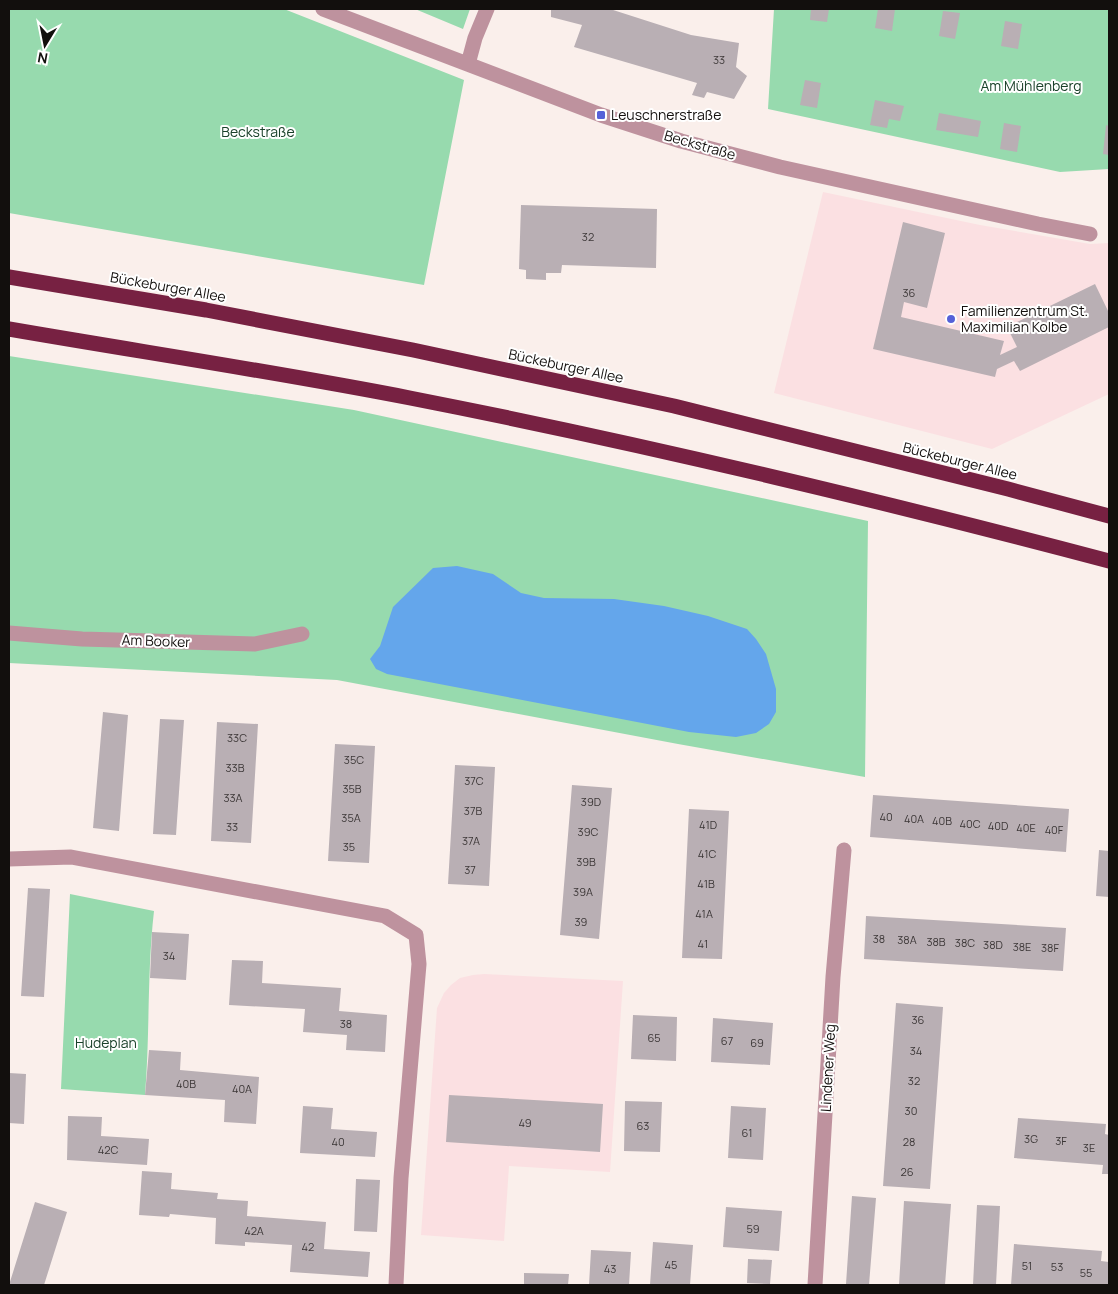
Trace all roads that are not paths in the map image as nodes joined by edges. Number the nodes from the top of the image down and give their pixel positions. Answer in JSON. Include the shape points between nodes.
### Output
{"nodes":[{"id":1,"x":323,"y":9,"type":"edge"},
{"id":2,"x":487,"y":9,"type":"edge"},
{"id":3,"x":468,"y":64,"type":"junction"},
{"id":4,"x":1090,"y":234,"type":"dead end"},
{"id":5,"x":9,"y":277,"type":"edge"},
{"id":6,"x":9,"y":329,"type":"edge"},
{"id":7,"x":1109,"y":516,"type":"edge"},
{"id":8,"x":1109,"y":561,"type":"edge"},
{"id":9,"x":9,"y":633,"type":"edge"},
{"id":10,"x":302,"y":634,"type":"dead end"},
{"id":11,"x":844,"y":850,"type":"dead end"},
{"id":12,"x":9,"y":858,"type":"edge"},
{"id":13,"x":396,"y":1285,"type":"edge"},
{"id":14,"x":815,"y":1285,"type":"edge"}],
"edges":[{"from":1,"to":3,"type":"street","name":"Beckstraße"},
{"from":2,"to":3,"type":"street"},
{"from":3,"to":4,"type":"street","name":"Beckstraße","via":[[601,115],[681,141],[780,167]]},
{"from":5,"to":7,"type":"highway","name":"Bückeburger Allee","via":[[206,310],[674,406]]},
{"from":6,"to":8,"type":"highway","via":[[407,397],[663,450]]},
{"from":9,"to":10,"type":"street","name":"Am Booker","via":[[82,639],[255,644]]},
{"from":11,"to":14,"type":"street","name":"Lindener Weg","via":[[832,986]]},
{"from":12,"to":13,"type":"street","via":[[71,857],[385,916],[416,935],[419,964],[401,1178]]}]}
